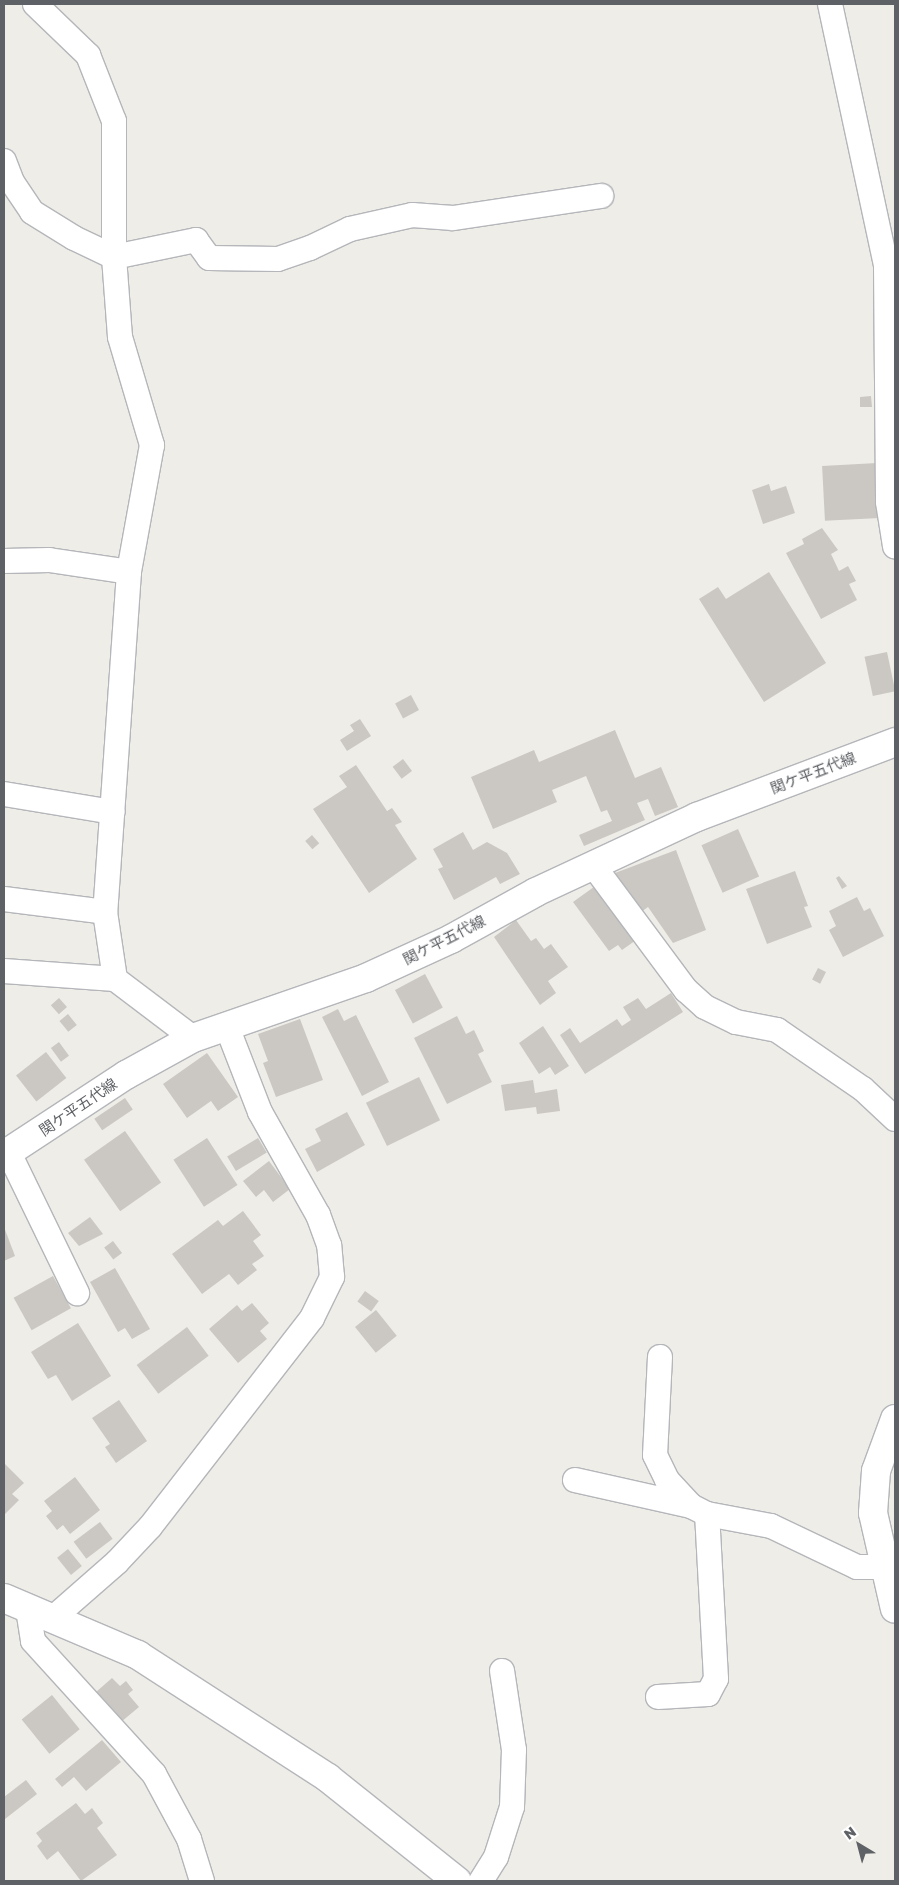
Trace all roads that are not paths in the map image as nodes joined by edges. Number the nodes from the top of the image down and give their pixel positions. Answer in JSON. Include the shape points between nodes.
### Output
{"nodes":[{"id":1,"x":35,"y":4,"type":"edge"},
{"id":2,"x":830,"y":4,"type":"edge"},
{"id":3,"x":4,"y":161,"type":"edge"},
{"id":4,"x":601,"y":196,"type":"dead end"},
{"id":5,"x":114,"y":256,"type":"junction"},
{"id":6,"x":895,"y":546,"type":"edge"},
{"id":7,"x":4,"y":561,"type":"edge"},
{"id":8,"x":129,"y":572,"type":"junction"},
{"id":9,"x":895,"y":742,"type":"edge"},
{"id":10,"x":4,"y":794,"type":"edge"},
{"id":11,"x":113,"y":812,"type":"junction"},
{"id":12,"x":593,"y":865,"type":"junction"},
{"id":13,"x":4,"y":899,"type":"edge"},
{"id":14,"x":105,"y":912,"type":"junction"},
{"id":15,"x":4,"y":971,"type":"edge"},
{"id":16,"x":115,"y":979,"type":"junction"},
{"id":17,"x":227,"y":1027,"type":"junction"},
{"id":18,"x":194,"y":1038,"type":"junction"},
{"id":19,"x":895,"y":1119,"type":"edge"},
{"id":20,"x":6,"y":1154,"type":"edge"},
{"id":21,"x":77,"y":1293,"type":"dead end"},
{"id":22,"x":660,"y":1356,"type":"dead end"},
{"id":23,"x":895,"y":1419,"type":"edge"},
{"id":24,"x":575,"y":1480,"type":"dead end"},
{"id":25,"x":699,"y":1510,"type":"junction"},
{"id":26,"x":885,"y":1567,"type":"junction"},
{"id":27,"x":895,"y":1608,"type":"edge"},
{"id":28,"x":28,"y":1609,"type":"edge"},
{"id":29,"x":502,"y":1672,"type":"dead end"},
{"id":30,"x":658,"y":1697,"type":"dead end"},
{"id":31,"x":202,"y":1881,"type":"edge"},
{"id":32,"x":458,"y":1881,"type":"edge"},
{"id":33,"x":481,"y":1881,"type":"edge"}],
"edges":[{"from":1,"to":5,"type":"street","via":[[88,56],[114,121]]},
{"from":2,"to":6,"type":"street","via":[[886,266],[888,502]]},
{"from":3,"to":5,"type":"street","via":[[12,182],[32,212],[74,238]]},
{"from":4,"to":5,"type":"street","via":[[453,218],[412,215],[350,229],[278,259],[209,258],[196,240]]},
{"from":5,"to":8,"type":"street","via":[[120,337],[152,445]]},
{"from":7,"to":8,"type":"street","via":[[49,560]]},
{"from":8,"to":11,"type":"street"},
{"from":9,"to":12,"type":"main road","name":"関ケ平五代線","via":[[696,817]]},
{"from":10,"to":11,"type":"street"},
{"from":11,"to":14,"type":"street"},
{"from":12,"to":17,"type":"main road","name":"関ケ平五代線","via":[[366,978]]},
{"from":12,"to":19,"type":"street","via":[[686,990],[705,1007],[736,1022],[777,1030],[863,1089]]},
{"from":13,"to":14,"type":"street"},
{"from":14,"to":16,"type":"street"},
{"from":15,"to":16,"type":"street"},
{"from":16,"to":18,"type":"street"},
{"from":17,"to":18,"type":"main road","name":"関ケ平五代線"},
{"from":17,"to":28,"type":"street","via":[[260,1112],[318,1215],[329,1246],[332,1277],[312,1318],[150,1526],[117,1562]]},
{"from":18,"to":20,"type":"main road","name":"関ケ平五代線","via":[[126,1075]]},
{"from":20,"to":21,"type":"street"},
{"from":22,"to":25,"type":"street","via":[[655,1455],[667,1480]]},
{"from":23,"to":26,"type":"main road","via":[[876,1470],[874,1496],[873,1513]]},
{"from":24,"to":25,"type":"street"},
{"from":25,"to":26,"type":"street","via":[[771,1526],[857,1567]]},
{"from":25,"to":30,"type":"street","via":[[716,1679],[708,1694]]},
{"from":26,"to":27,"type":"main road"},
{"from":28,"to":31,"type":"street","via":[[33,1641],[154,1774],[189,1839]]},
{"from":28,"to":32,"type":"main road","via":[[138,1655],[328,1778]]},
{"from":29,"to":33,"type":"street","via":[[514,1750],[512,1807],[496,1857]]}]}
